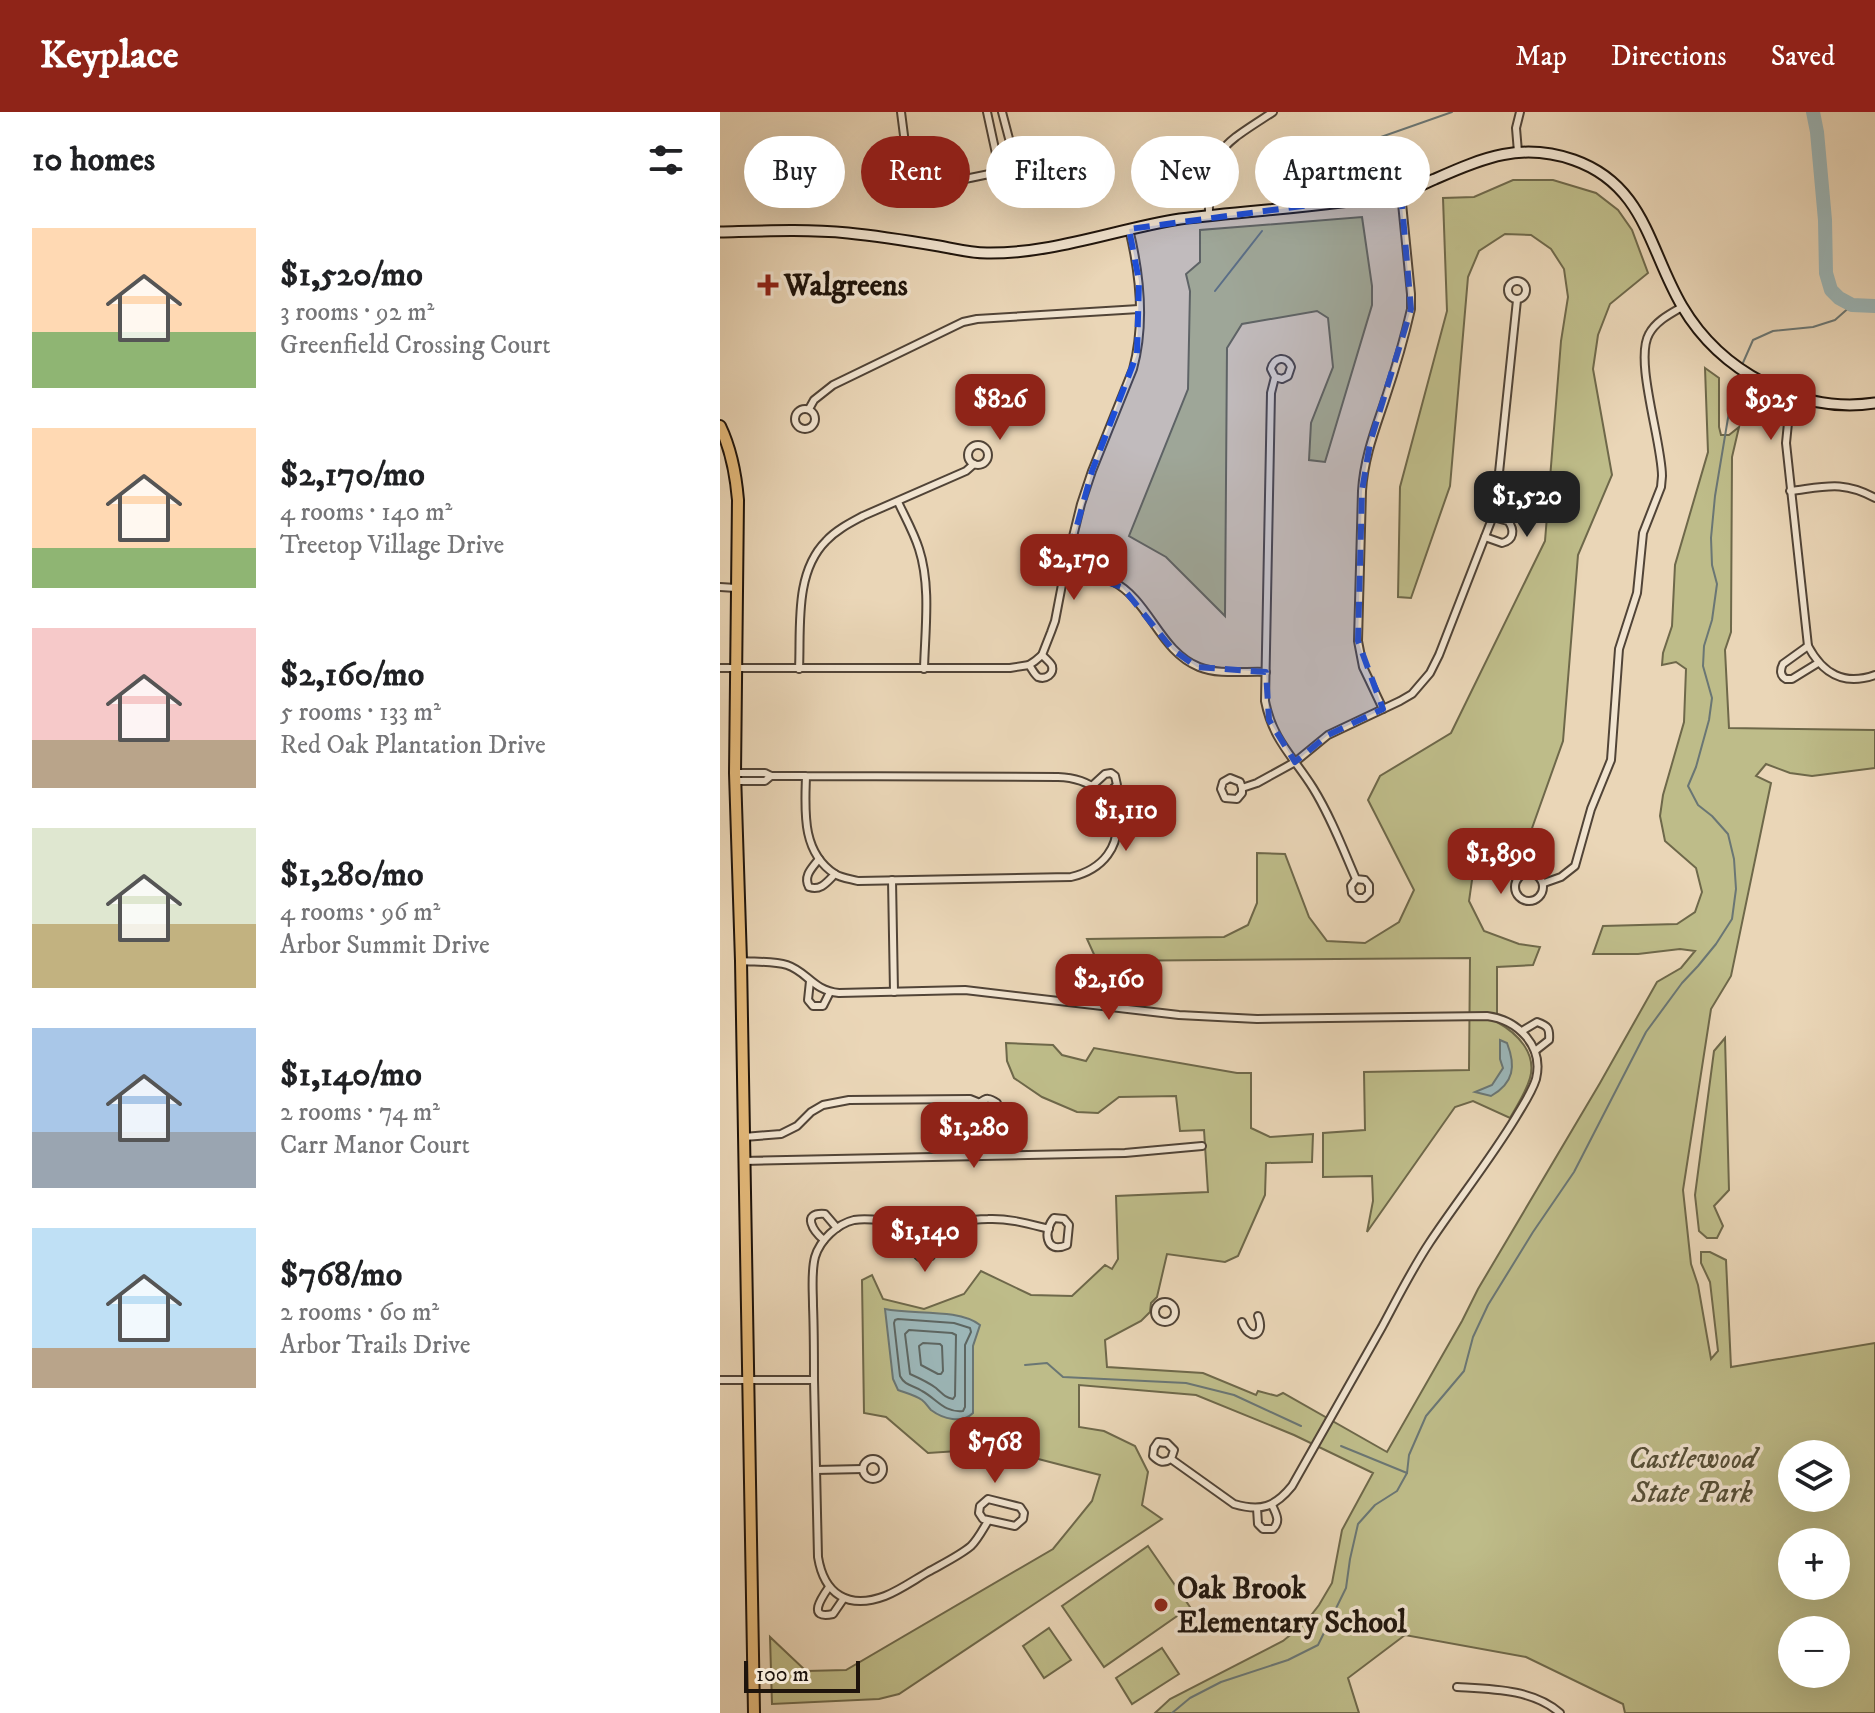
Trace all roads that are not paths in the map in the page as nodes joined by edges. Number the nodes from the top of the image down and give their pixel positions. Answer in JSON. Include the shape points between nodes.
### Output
{"nodes":[{"id":1,"x":901,"y":112,"type":"edge"},
{"id":2,"x":987,"y":112,"type":"edge"},
{"id":3,"x":1002,"y":112,"type":"edge"},
{"id":4,"x":1273,"y":112,"type":"edge"},
{"id":5,"x":1520,"y":112,"type":"edge"},
{"id":6,"x":905,"y":136,"type":"edge"},
{"id":7,"x":992,"y":136,"type":"edge"},
{"id":8,"x":1008,"y":136,"type":"edge"},
{"id":9,"x":1518,"y":152,"type":"junction"},
{"id":10,"x":1430,"y":181,"type":"edge"},
{"id":11,"x":1280,"y":208,"type":"edge"},
{"id":12,"x":1402,"y":208,"type":"edge"},
{"id":13,"x":1209,"y":215,"type":"junction"},
{"id":14,"x":1129,"y":229,"type":"junction"},
{"id":15,"x":720,"y":232,"type":"edge"},
{"id":16,"x":1517,"y":300,"type":"dead end"},
{"id":17,"x":1682,"y":307,"type":"junction"},
{"id":18,"x":1139,"y":309,"type":"junction"},
{"id":19,"x":1275,"y":377,"type":"dead end"},
{"id":20,"x":1795,"y":398,"type":"junction"},
{"id":21,"x":1875,"y":403,"type":"edge"},
{"id":22,"x":809,"y":409,"type":"dead end"},
{"id":23,"x":720,"y":426,"type":"edge"},
{"id":24,"x":974,"y":464,"type":"dead end"},
{"id":25,"x":1790,"y":491,"type":"junction"},
{"id":26,"x":1875,"y":498,"type":"edge"},
{"id":27,"x":898,"y":502,"type":"junction"},
{"id":28,"x":1493,"y":517,"type":"junction"},
{"id":29,"x":1485,"y":537,"type":"junction"},
{"id":30,"x":1065,"y":569,"type":"junction"},
{"id":31,"x":720,"y":587,"type":"edge"},
{"id":32,"x":736,"y":588,"type":"junction"},
{"id":33,"x":1808,"y":646,"type":"junction"},
{"id":34,"x":1042,"y":655,"type":"junction"},
{"id":35,"x":1818,"y":663,"type":"junction"},
{"id":36,"x":1029,"y":665,"type":"junction"},
{"id":37,"x":720,"y":668,"type":"edge"},
{"id":38,"x":735,"y":668,"type":"junction"},
{"id":39,"x":799,"y":669,"type":"junction"},
{"id":40,"x":924,"y":669,"type":"junction"},
{"id":41,"x":1266,"y":672,"type":"junction"},
{"id":42,"x":1875,"y":675,"type":"edge"},
{"id":43,"x":1383,"y":709,"type":"junction"},
{"id":44,"x":1295,"y":762,"type":"junction"},
{"id":45,"x":806,"y":776,"type":"junction"},
{"id":46,"x":735,"y":777,"type":"junction"},
{"id":47,"x":1093,"y":785,"type":"junction"},
{"id":48,"x":1242,"y":788,"type":"dead end"},
{"id":49,"x":1105,"y":796,"type":"junction"},
{"id":50,"x":819,"y":859,"type":"junction"},
{"id":51,"x":835,"y":874,"type":"junction"},
{"id":52,"x":1356,"y":879,"type":"dead end"},
{"id":53,"x":892,"y":880,"type":"junction"},
{"id":54,"x":1544,"y":883,"type":"junction"},
{"id":55,"x":741,"y":961,"type":"junction"},
{"id":56,"x":810,"y":981,"type":"junction"},
{"id":57,"x":830,"y":992,"type":"junction"},
{"id":58,"x":894,"y":992,"type":"junction"},
{"id":59,"x":1522,"y":1031,"type":"junction"},
{"id":60,"x":1535,"y":1051,"type":"junction"},
{"id":61,"x":980,"y":1103,"type":"dead end"},
{"id":62,"x":744,"y":1137,"type":"junction"},
{"id":63,"x":1202,"y":1146,"type":"dead end"},
{"id":64,"x":744,"y":1161,"type":"junction"},
{"id":65,"x":915,"y":1226,"type":"junction"},
{"id":66,"x":934,"y":1226,"type":"junction"},
{"id":67,"x":837,"y":1228,"type":"junction"},
{"id":68,"x":1049,"y":1229,"type":"junction"},
{"id":69,"x":824,"y":1240,"type":"junction"},
{"id":70,"x":1258,"y":1316,"type":"dead end"},
{"id":71,"x":1242,"y":1322,"type":"dead end"},
{"id":72,"x":720,"y":1380,"type":"edge"},
{"id":73,"x":748,"y":1380,"type":"junction"},
{"id":74,"x":814,"y":1380,"type":"junction"},
{"id":75,"x":1171,"y":1459,"type":"dead end"},
{"id":76,"x":863,"y":1469,"type":"dead end"},
{"id":77,"x":816,"y":1470,"type":"junction"},
{"id":78,"x":1272,"y":1505,"type":"junction"},
{"id":79,"x":1257,"y":1508,"type":"junction"},
{"id":80,"x":988,"y":1521,"type":"junction"},
{"id":81,"x":829,"y":1587,"type":"junction"},
{"id":82,"x":844,"y":1598,"type":"junction"},
{"id":83,"x":1457,"y":1687,"type":"dead end"},
{"id":84,"x":754,"y":1713,"type":"edge"},
{"id":85,"x":1560,"y":1713,"type":"edge"}],
"edges":[{"from":1,"to":6,"type":"street"},
{"from":2,"to":7,"type":"street"},
{"from":3,"to":8,"type":"street"},
{"from":4,"to":13,"type":"street","via":[[1222,149],[1211,173]]},
{"from":5,"to":9,"type":"street"},
{"from":9,"to":10,"type":"street","via":[[1485,158]]},
{"from":9,"to":17,"type":"street","via":[[1577,161],[1613,182],[1638,211]]},
{"from":11,"to":13,"type":"street"},
{"from":12,"to":43,"type":"street","via":[[1411,309],[1370,443],[1362,491],[1358,641],[1363,667]]},
{"from":13,"to":14,"type":"street"},
{"from":14,"to":15,"type":"street","via":[[988,253],[848,233]]},
{"from":14,"to":18,"type":"street"},
{"from":16,"to":28,"type":"street"},
{"from":17,"to":20,"type":"street","via":[[1723,357]]},
{"from":17,"to":54,"type":"street","via":[[1657,323],[1645,342],[1662,476],[1643,533],[1637,593],[1619,649],[1611,760],[1575,866]]},
{"from":18,"to":22,"type":"street","via":[[963,322],[833,385]]},
{"from":18,"to":30,"type":"street","via":[[1133,369],[1092,471]]},
{"from":19,"to":41,"type":"street"},
{"from":20,"to":21,"type":"street","via":[[1847,406]]},
{"from":20,"to":25,"type":"street","via":[[1786,434]]},
{"from":23,"to":32,"type":"main road","via":[[737,487]]},
{"from":24,"to":27,"type":"street"},
{"from":25,"to":26,"type":"street","via":[[1837,485]]},
{"from":25,"to":33,"type":"street"},
{"from":27,"to":39,"type":"street","via":[[847,525],[815,555],[803,592]]},
{"from":27,"to":40,"type":"street","via":[[924,570]]},
{"from":28,"to":29,"type":"street"},
{"from":28,"to":29,"type":"street","via":[[1508,521],[1512,535],[1502,543]]},
{"from":29,"to":43,"type":"street","via":[[1430,673],[1412,694]]},
{"from":30,"to":34,"type":"street"},
{"from":30,"to":41,"type":"street","via":[[1122,587],[1173,650],[1197,667]]},
{"from":31,"to":32,"type":"street"},
{"from":32,"to":38,"type":"main road"},
{"from":33,"to":35,"type":"street"},
{"from":33,"to":35,"type":"street","via":[[1783,664],[1782,675],[1792,679]]},
{"from":34,"to":36,"type":"street"},
{"from":34,"to":36,"type":"street","via":[[1051,665],[1048,676],[1038,676]]},
{"from":35,"to":42,"type":"street","via":[[1848,679]]},
{"from":36,"to":40,"type":"street"},
{"from":37,"to":38,"type":"street"},
{"from":38,"to":39,"type":"street"},
{"from":38,"to":46,"type":"main road"},
{"from":39,"to":40,"type":"street"},
{"from":41,"to":44,"type":"street","via":[[1269,720]]},
{"from":43,"to":44,"type":"street","via":[[1328,735]]},
{"from":44,"to":48,"type":"street"},
{"from":44,"to":52,"type":"street","via":[[1321,803]]},
{"from":45,"to":46,"type":"street"},
{"from":45,"to":47,"type":"street","via":[[1067,777]]},
{"from":45,"to":50,"type":"street","via":[[807,833]]},
{"from":46,"to":55,"type":"main road"},
{"from":47,"to":49,"type":"street"},
{"from":47,"to":49,"type":"street","via":[[1113,774],[1117,785]]},
{"from":49,"to":53,"type":"street","via":[[1113,811],[1116,839],[1099,865],[1085,873]]},
{"from":50,"to":51,"type":"street"},
{"from":50,"to":51,"type":"street","via":[[808,875],[809,887],[821,888]]},
{"from":51,"to":53,"type":"street","via":[[858,881]]},
{"from":53,"to":58,"type":"street"},
{"from":54,"to":54,"type":"street","via":[[1525,874],[1515,892],[1530,901],[1542,893]]},
{"from":55,"to":56,"type":"street","via":[[785,964]]},
{"from":55,"to":62,"type":"main road"},
{"from":56,"to":57,"type":"street"},
{"from":56,"to":57,"type":"street","via":[[808,1000],[813,1006],[823,1006]]},
{"from":57,"to":58,"type":"street"},
{"from":58,"to":59,"type":"street","via":[[965,990],[1257,1019],[1487,1016]]},
{"from":59,"to":60,"type":"street"},
{"from":59,"to":60,"type":"street","via":[[1537,1022],[1547,1025],[1549,1040]]},
{"from":60,"to":78,"type":"street","via":[[1536,1079],[1523,1105],[1428,1245],[1292,1486]]},
{"from":61,"to":62,"type":"street","via":[[849,1100],[811,1112],[781,1134]]},
{"from":62,"to":64,"type":"main road"},
{"from":63,"to":64,"type":"street","via":[[1125,1153]]},
{"from":64,"to":73,"type":"main road"},
{"from":65,"to":66,"type":"street"},
{"from":65,"to":66,"type":"street","via":[[916,1253],[925,1259],[934,1250]]},
{"from":65,"to":67,"type":"street","via":[[870,1219]]},
{"from":66,"to":68,"type":"street","via":[[1004,1219]]},
{"from":67,"to":69,"type":"street"},
{"from":67,"to":69,"type":"street","via":[[825,1214],[815,1216],[811,1226]]},
{"from":68,"to":68,"type":"street","via":[[1052,1247],[1067,1245],[1069,1225],[1064,1219],[1054,1218]]},
{"from":69,"to":74,"type":"street","via":[[815,1255],[813,1275]]},
{"from":70,"to":71,"type":"street","via":[[1257,1334],[1246,1332]]},
{"from":72,"to":73,"type":"street"},
{"from":73,"to":74,"type":"street"},
{"from":73,"to":84,"type":"main road"},
{"from":74,"to":77,"type":"street"},
{"from":75,"to":79,"type":"street","via":[[1234,1504]]},
{"from":76,"to":77,"type":"street"},
{"from":77,"to":81,"type":"street","via":[[818,1557]]},
{"from":78,"to":79,"type":"street"},
{"from":78,"to":79,"type":"street","via":[[1278,1520],[1273,1529],[1258,1524]]},
{"from":80,"to":80,"type":"street","via":[[1015,1526],[1024,1513],[1014,1504],[988,1499],[979,1509]]},
{"from":80,"to":82,"type":"street","via":[[971,1546],[894,1592],[865,1601]]},
{"from":81,"to":82,"type":"street"},
{"from":81,"to":82,"type":"street","via":[[818,1603],[822,1614],[833,1614]]},
{"from":83,"to":85,"type":"street","via":[[1536,1698]]}]}
